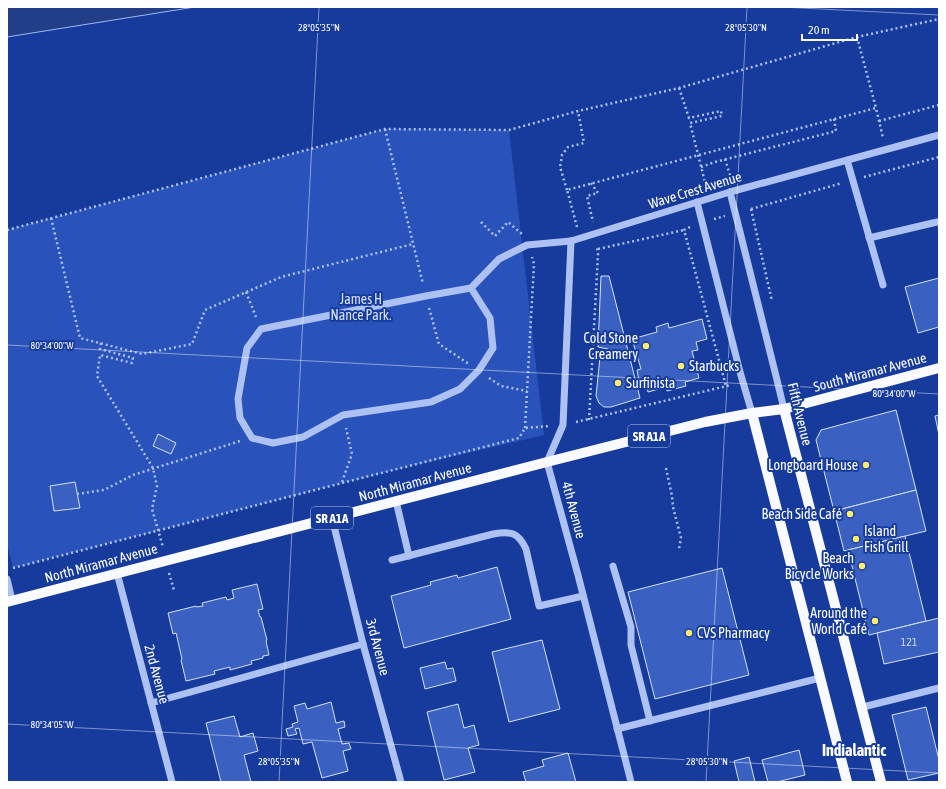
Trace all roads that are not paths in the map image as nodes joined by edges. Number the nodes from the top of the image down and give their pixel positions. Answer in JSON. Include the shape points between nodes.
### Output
{"nodes":[{"id":1,"x":939,"y":135,"type":"edge"},
{"id":2,"x":847,"y":160,"type":"junction"},
{"id":3,"x":730,"y":192,"type":"junction"},
{"id":4,"x":697,"y":202,"type":"junction"},
{"id":5,"x":937,"y":222,"type":"dead end"},
{"id":6,"x":869,"y":238,"type":"junction"},
{"id":7,"x":571,"y":241,"type":"junction"},
{"id":8,"x":883,"y":285,"type":"dead end"},
{"id":9,"x":471,"y":288,"type":"junction"},
{"id":10,"x":939,"y":368,"type":"edge"},
{"id":11,"x":784,"y":409,"type":"junction"},
{"id":12,"x":752,"y":413,"type":"junction"},
{"id":13,"x":547,"y":462,"type":"junction"},
{"id":14,"x":396,"y":501,"type":"junction"},
{"id":15,"x":332,"y":518,"type":"junction"},
{"id":16,"x":409,"y":556,"type":"junction"},
{"id":17,"x":392,"y":560,"type":"dead end"},
{"id":18,"x":613,"y":566,"type":"dead end"},
{"id":19,"x":117,"y":573,"type":"junction"},
{"id":20,"x":7,"y":579,"type":"edge"},
{"id":21,"x":584,"y":596,"type":"junction"},
{"id":22,"x":10,"y":601,"type":"edge"},
{"id":23,"x":363,"y":644,"type":"junction"},
{"id":24,"x":820,"y":678,"type":"junction"},
{"id":25,"x":939,"y":688,"type":"edge"},
{"id":26,"x":151,"y":703,"type":"junction"},
{"id":27,"x":862,"y":707,"type":"junction"},
{"id":28,"x":650,"y":721,"type":"junction"},
{"id":29,"x":617,"y":729,"type":"junction"},
{"id":30,"x":172,"y":782,"type":"edge"},
{"id":31,"x":401,"y":782,"type":"edge"},
{"id":32,"x":630,"y":782,"type":"edge"},
{"id":33,"x":847,"y":782,"type":"edge"},
{"id":34,"x":882,"y":782,"type":"edge"}],
"edges":[{"from":1,"to":2,"type":"street","name":"Wave Crest Avenue"},
{"from":2,"to":3,"type":"street","name":"Wave Crest Avenue"},
{"from":2,"to":6,"type":"street"},
{"from":3,"to":4,"type":"street","name":"Wave Crest Avenue"},
{"from":3,"to":11,"type":"street","name":"Fifth Avenue"},
{"from":4,"to":7,"type":"street","name":"Wave Crest Avenue"},
{"from":4,"to":12,"type":"street"},
{"from":5,"to":6,"type":"street"},
{"from":6,"to":8,"type":"street"},
{"from":7,"to":9,"type":"street","name":"Wave Crest Avenue","via":[[527,245],[499,259]]},
{"from":7,"to":13,"type":"street","via":[[563,425]]},
{"from":9,"to":9,"type":"street","via":[[490,318],[493,348],[479,370],[460,389],[431,402],[343,415],[303,437],[273,443],[252,438],[240,418],[238,399],[247,348],[261,329]]},
{"from":10,"to":11,"type":"main road","name":"South Miramar Avenue","number":"SR A1A"},
{"from":11,"to":12,"type":"main road","name":"North Miramar Avenue","number":"SR A1A"},
{"from":11,"to":27,"type":"main road","name":"Fifth Avenue"},
{"from":12,"to":13,"type":"main road","name":"North Miramar Avenue","number":"SR A1A"},
{"from":12,"to":24,"type":"main road"},
{"from":13,"to":14,"type":"main road","name":"North Miramar Avenue","number":"SR A1A"},
{"from":13,"to":21,"type":"street","name":"4th Avenue"},
{"from":14,"to":15,"type":"main road","name":"North Miramar Avenue","number":"SR A1A"},
{"from":14,"to":16,"type":"street"},
{"from":15,"to":19,"type":"main road","name":"North Miramar Avenue","number":"SR A1A"},
{"from":15,"to":23,"type":"street","name":"3rd Avenue"},
{"from":16,"to":17,"type":"street"},
{"from":16,"to":21,"type":"street","via":[[493,534],[510,533],[522,540],[526,549],[539,606]]},
{"from":18,"to":28,"type":"street","via":[[631,627],[631,645]]},
{"from":19,"to":22,"type":"main road","name":"North Miramar Avenue","number":"SR A1A"},
{"from":19,"to":26,"type":"street","name":"2nd Avenue"},
{"from":20,"to":22,"type":"street"},
{"from":21,"to":29,"type":"street","name":"4th Avenue"},
{"from":23,"to":26,"type":"street"},
{"from":23,"to":31,"type":"street","name":"3rd Avenue"},
{"from":24,"to":28,"type":"street"},
{"from":24,"to":33,"type":"main road"},
{"from":25,"to":27,"type":"street"},
{"from":26,"to":30,"type":"street","name":"2nd Avenue"},
{"from":27,"to":34,"type":"main road","name":"Fifth Avenue"},
{"from":28,"to":29,"type":"street"},
{"from":29,"to":32,"type":"street","name":"4th Avenue"}]}
